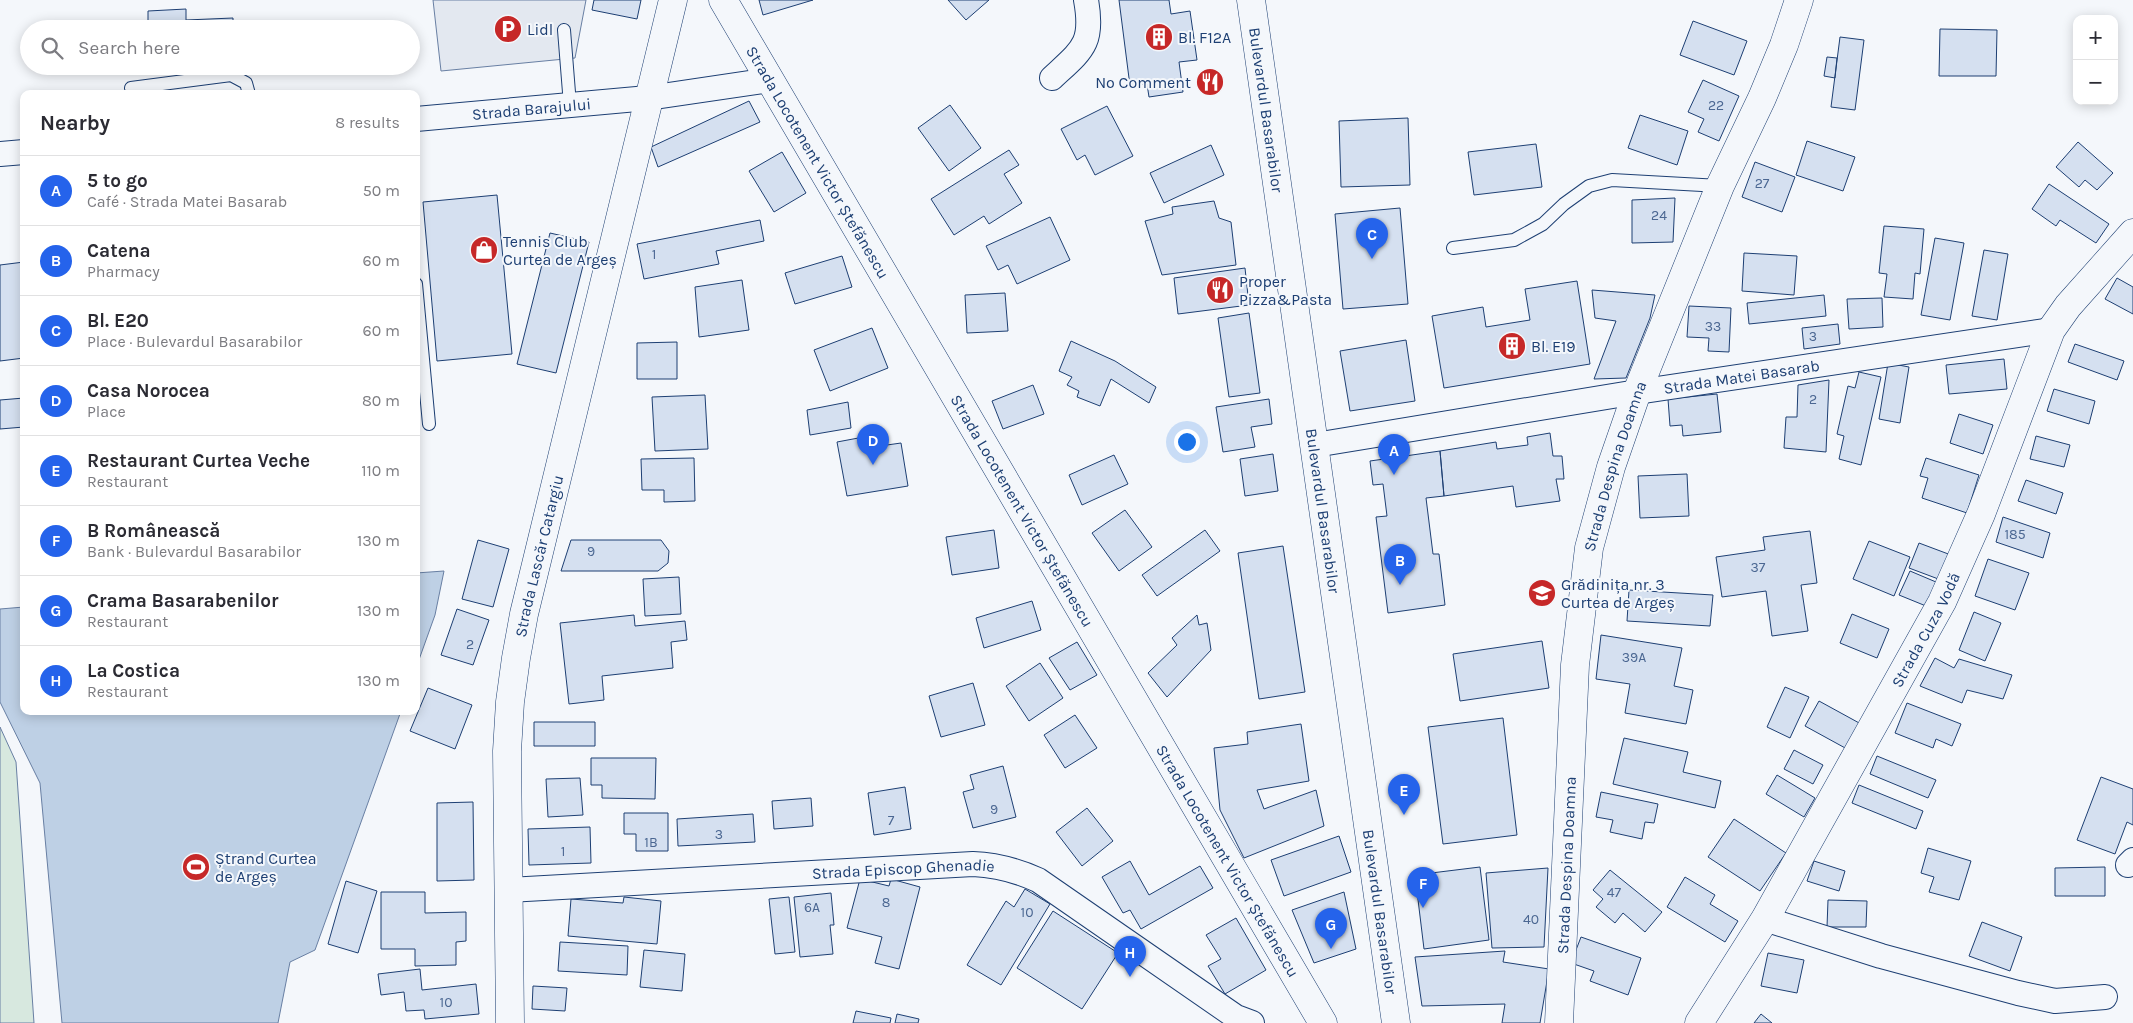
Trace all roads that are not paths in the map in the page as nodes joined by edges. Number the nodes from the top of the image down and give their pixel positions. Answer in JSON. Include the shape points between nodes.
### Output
{"nodes":[{"id":1,"x":673,"y":0,"type":"edge"},
{"id":2,"x":723,"y":0,"type":"edge"},
{"id":3,"x":1086,"y":0,"type":"edge"},
{"id":4,"x":1251,"y":0,"type":"edge"},
{"id":5,"x":1800,"y":0,"type":"edge"},
{"id":6,"x":564,"y":30,"type":"dead end"},
{"id":7,"x":231,"y":75,"type":"edge"},
{"id":8,"x":231,"y":75,"type":"edge"},
{"id":9,"x":1052,"y":78,"type":"dead end"},
{"id":10,"x":770,"y":80,"type":"junction"},
{"id":11,"x":131,"y":88,"type":"dead end"},
{"id":12,"x":248,"y":90,"type":"edge"},
{"id":13,"x":648,"y":98,"type":"junction"},
{"id":14,"x":570,"y":105,"type":"junction"},
{"id":15,"x":420,"y":119,"type":"edge"},
{"id":16,"x":20,"y":152,"type":"edge"},
{"id":17,"x":0,"y":154,"type":"edge"},
{"id":18,"x":1720,"y":186,"type":"junction"},
{"id":19,"x":2133,"y":233,"type":"edge"},
{"id":20,"x":1452,"y":248,"type":"dead end"},
{"id":21,"x":420,"y":327,"type":"edge"},
{"id":22,"x":2051,"y":330,"type":"junction"},
{"id":23,"x":1637,"y":392,"type":"junction"},
{"id":24,"x":429,"y":424,"type":"dead end"},
{"id":25,"x":1315,"y":445,"type":"junction"},
{"id":26,"x":508,"y":890,"type":"junction"},
{"id":27,"x":1765,"y":919,"type":"junction"},
{"id":28,"x":2105,"y":997,"type":"dead end"},
{"id":29,"x":510,"y":1023,"type":"edge"},
{"id":30,"x":1252,"y":1023,"type":"edge"},
{"id":31,"x":1323,"y":1023,"type":"edge"},
{"id":32,"x":1396,"y":1023,"type":"edge"},
{"id":33,"x":1559,"y":1023,"type":"edge"},
{"id":34,"x":1699,"y":1023,"type":"edge"}],
"edges":[{"from":1,"to":13,"type":"main road","name":"Strada Lascăr Catargiu"},
{"from":2,"to":10,"type":"main road","name":"Strada Locotenent Victor Ștefănescu"},
{"from":3,"to":9,"type":"street","via":[[1089,23],[1081,51]]},
{"from":4,"to":25,"type":"main road","name":"Bulevardul Basarabilor"},
{"from":5,"to":18,"type":"main road","name":"Strada Despina Doamna","via":[[1762,98]]},
{"from":6,"to":14,"type":"lane"},
{"from":7,"to":11,"type":"lane"},
{"from":8,"to":12,"type":"lane","via":[[246,83]]},
{"from":10,"to":13,"type":"street","name":"Strada Barajului"},
{"from":10,"to":31,"type":"main road","name":"Strada Locotenent Victor Ștefănescu"},
{"from":13,"to":14,"type":"street","name":"Strada Barajului"},
{"from":13,"to":26,"type":"main road","name":"Strada Lascăr Catargiu","via":[[516,658],[508,750]]},
{"from":14,"to":15,"type":"street","name":"Strada Barajului"},
{"from":16,"to":17,"type":"street"},
{"from":18,"to":20,"type":"lane","via":[[1612,180],[1589,186],[1543,224],[1514,240]]},
{"from":18,"to":23,"type":"main road","name":"Strada Despina Doamna"},
{"from":19,"to":22,"type":"main road","name":"Strada Cuza Vodă","via":[[2068,306]]},
{"from":21,"to":24,"type":"lane"},
{"from":22,"to":23,"type":"street","name":"Strada Matei Basarab"},
{"from":22,"to":27,"type":"main road","name":"Strada Cuza Vodă","via":[[1954,578]]},
{"from":23,"to":25,"type":"street","name":"Strada Matei Basarab"},
{"from":23,"to":33,"type":"main road","name":"Strada Despina Doamna","via":[[1598,510],[1581,606],[1575,665]]},
{"from":25,"to":32,"type":"main road","name":"Bulevardul Basarabilor"},
{"from":26,"to":29,"type":"main road","name":"Strada Lascăr Catargiu"},
{"from":26,"to":30,"type":"street","name":"Strada Episcop Ghenadie","via":[[996,865],[1038,880],[1236,1017]]},
{"from":27,"to":28,"type":"street","via":[[1881,956],[2018,993],[2055,1001]]},
{"from":27,"to":34,"type":"main road","name":"Strada Cuza Vodă"}]}
